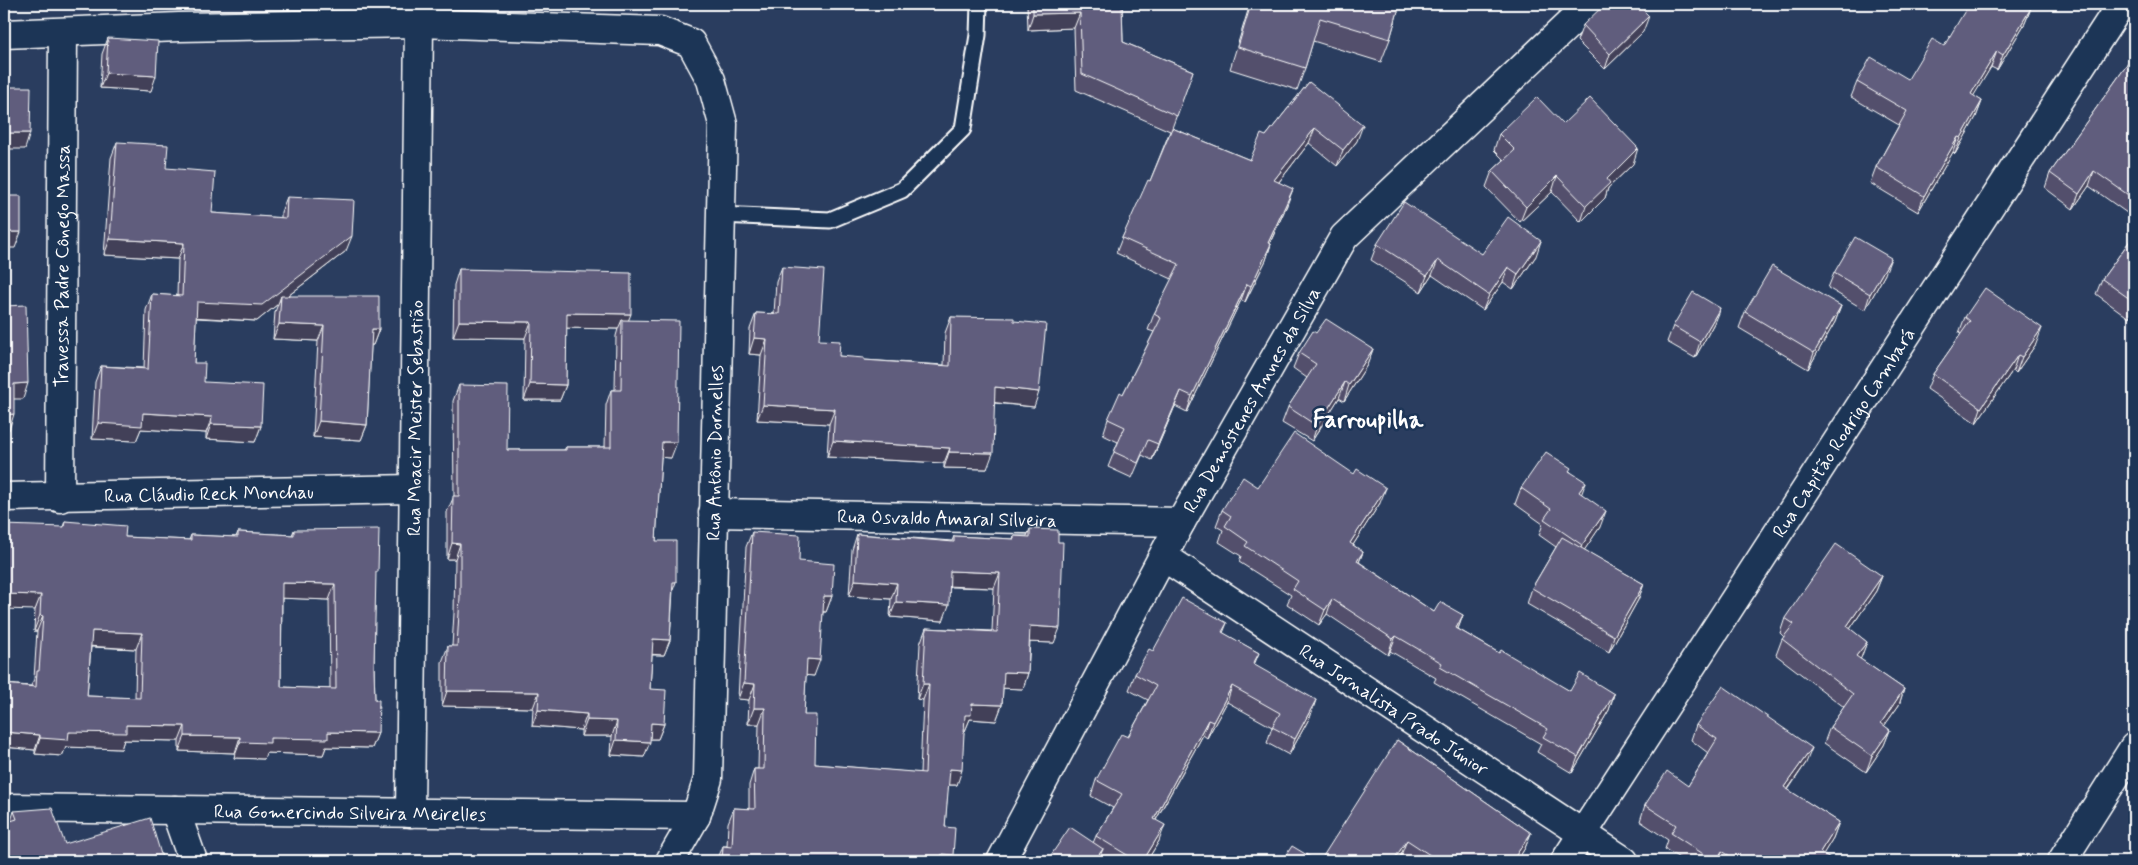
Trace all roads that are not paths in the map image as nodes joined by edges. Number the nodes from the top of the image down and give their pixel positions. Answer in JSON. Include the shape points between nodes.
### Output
{"nodes":[{"id":1,"x":979,"y":4,"type":"edge"},
{"id":2,"x":1590,"y":4,"type":"edge"},
{"id":3,"x":2121,"y":4,"type":"edge"},
{"id":4,"x":2130,"y":4,"type":"edge"},
{"id":5,"x":2134,"y":6,"type":"edge"},
{"id":6,"x":419,"y":22,"type":"junction"},
{"id":7,"x":4,"y":34,"type":"edge"},
{"id":8,"x":62,"y":34,"type":"junction"},
{"id":9,"x":720,"y":215,"type":"junction"},
{"id":10,"x":413,"y":489,"type":"junction"},
{"id":11,"x":4,"y":497,"type":"edge"},
{"id":12,"x":60,"y":498,"type":"junction"},
{"id":13,"x":713,"y":513,"type":"junction"},
{"id":14,"x":1181,"y":522,"type":"junction"},
{"id":15,"x":1164,"y":557,"type":"junction"},
{"id":16,"x":2134,"y":747,"type":"edge"},
{"id":17,"x":4,"y":808,"type":"edge"},
{"id":18,"x":175,"y":810,"type":"junction"},
{"id":19,"x":410,"y":813,"type":"junction"},
{"id":20,"x":696,"y":816,"type":"junction"},
{"id":21,"x":1583,"y":835,"type":"junction"},
{"id":22,"x":193,"y":861,"type":"edge"},
{"id":23,"x":670,"y":861,"type":"edge"},
{"id":24,"x":1001,"y":861,"type":"edge"},
{"id":25,"x":1566,"y":861,"type":"edge"},
{"id":26,"x":1624,"y":861,"type":"edge"},
{"id":27,"x":2062,"y":861,"type":"edge"}],
"edges":[{"from":1,"to":9,"type":"lane","via":[[978,35],[962,129],[902,190],[830,220]]},
{"from":2,"to":14,"type":"street","name":"Rua Demóstenes Annes da Silva","via":[[1344,237]]},
{"from":3,"to":21,"type":"street","name":"Rua Capitão Rodrigo Cambará"},
{"from":4,"to":5,"type":"street"},
{"from":6,"to":8,"type":"street","via":[[179,27]]},
{"from":6,"to":9,"type":"street","name":"Rua Antônio Dornelles","via":[[660,31],[692,43],[711,80],[723,124]]},
{"from":6,"to":10,"type":"street","name":"Rua Moacir Meister Sebastião"},
{"from":7,"to":8,"type":"street"},
{"from":8,"to":12,"type":"street","name":"Travessa Padre Cônego Massa"},
{"from":9,"to":13,"type":"street","name":"Rua Antônio Dornelles"},
{"from":10,"to":12,"type":"street","name":"Rua Cláudio Reck Monchau"},
{"from":10,"to":19,"type":"street","name":"Rua Moacir Meister Sebastião"},
{"from":11,"to":12,"type":"street","name":"Rua Cláudio Reck Monchau"},
{"from":13,"to":14,"type":"street","name":"Rua Osvaldo Amaral Silveira"},
{"from":13,"to":20,"type":"street","name":"Rua Antônio Dornelles","via":[[708,780]]},
{"from":14,"to":15,"type":"street","name":"Rua Demóstenes Annes da Silva"},
{"from":15,"to":21,"type":"street","name":"Rua Jornalista Prado Júnior"},
{"from":15,"to":24,"type":"street","name":"Rua Demóstenes Annes da Silva"},
{"from":16,"to":27,"type":"street"},
{"from":17,"to":18,"type":"street","name":"Rua Gomercindo Silveira Meirelles"},
{"from":18,"to":19,"type":"street","name":"Rua Gomercindo Silveira Meirelles"},
{"from":18,"to":22,"type":"street"},
{"from":19,"to":20,"type":"street","name":"Rua Gomercindo Silveira Meirelles"},
{"from":20,"to":23,"type":"street","name":"Rua Antônio Dornelles"},
{"from":21,"to":25,"type":"street","name":"Rua Capitão Rodrigo Cambará"},
{"from":21,"to":26,"type":"street","name":"Rua Jornalista Prado Júnior"}]}
